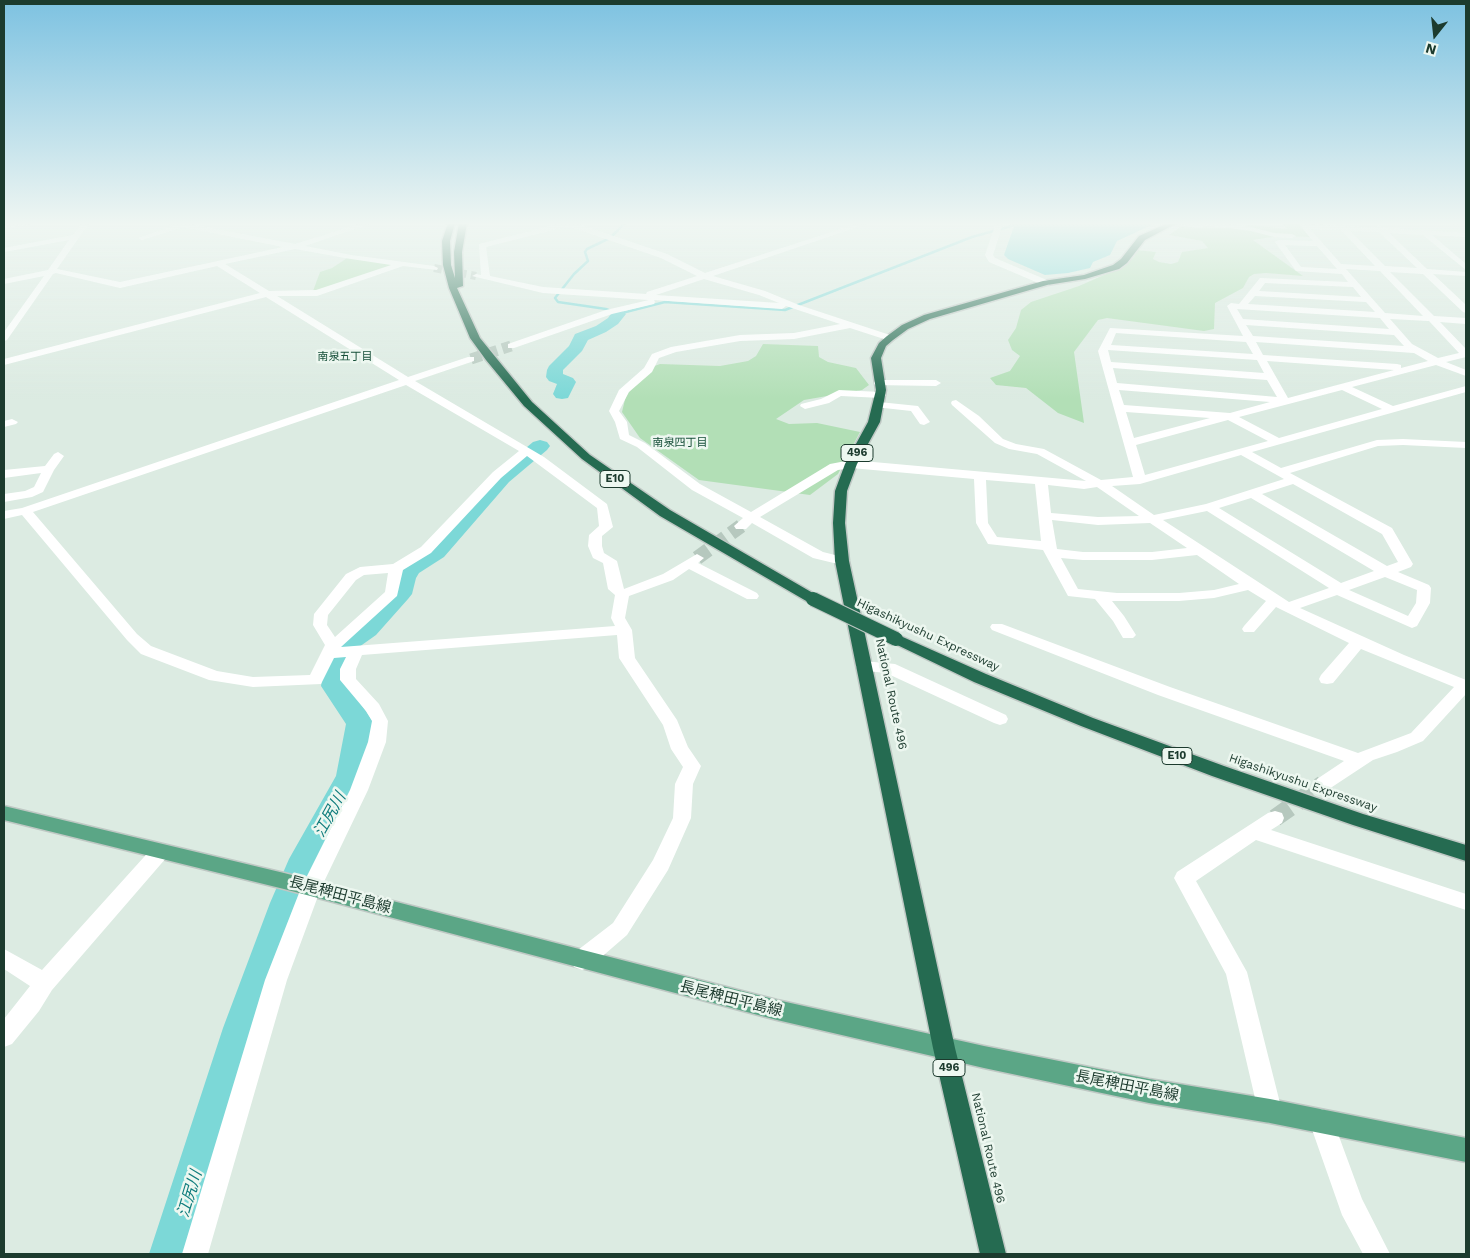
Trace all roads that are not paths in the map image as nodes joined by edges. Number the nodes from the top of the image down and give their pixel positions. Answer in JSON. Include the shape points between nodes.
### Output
{"nodes":[{"id":1,"x":43,"y":282,"type":"edge"},
{"id":2,"x":104,"y":282,"type":"edge"},
{"id":3,"x":136,"y":282,"type":"edge"},
{"id":4,"x":247,"y":282,"type":"edge"},
{"id":5,"x":352,"y":282,"type":"edge"},
{"id":6,"x":450,"y":282,"type":"edge"},
{"id":7,"x":459,"y":282,"type":"edge"},
{"id":8,"x":504,"y":282,"type":"edge"},
{"id":9,"x":688,"y":282,"type":"edge"},
{"id":10,"x":723,"y":282,"type":"edge"},
{"id":11,"x":1043,"y":282,"type":"edge"},
{"id":12,"x":1054,"y":282,"type":"edge"},
{"id":13,"x":1262,"y":282,"type":"edge"},
{"id":14,"x":1295,"y":282,"type":"edge"},
{"id":15,"x":1353,"y":282,"type":"edge"},
{"id":16,"x":1395,"y":282,"type":"edge"},
{"id":17,"x":1436,"y":282,"type":"edge"},
{"id":18,"x":1046,"y":283,"type":"junction"},
{"id":19,"x":1356,"y":285,"type":"junction"},
{"id":20,"x":1253,"y":293,"type":"junction"},
{"id":21,"x":266,"y":294,"type":"junction"},
{"id":22,"x":644,"y":297,"type":"junction"},
{"id":23,"x":661,"y":298,"type":"junction"},
{"id":24,"x":1369,"y":300,"type":"junction"},
{"id":25,"x":1241,"y":306,"type":"junction"},
{"id":26,"x":796,"y":307,"type":"junction"},
{"id":27,"x":462,"y":309,"type":"junction"},
{"id":28,"x":1466,"y":310,"type":"edge"},
{"id":29,"x":1384,"y":316,"type":"junction"},
{"id":30,"x":1431,"y":319,"type":"junction"},
{"id":31,"x":1466,"y":321,"type":"edge"},
{"id":32,"x":1240,"y":322,"type":"junction"},
{"id":33,"x":851,"y":325,"type":"junction"},
{"id":34,"x":1398,"y":332,"type":"junction"},
{"id":35,"x":5,"y":334,"type":"edge"},
{"id":36,"x":1449,"y":336,"type":"junction"},
{"id":37,"x":1466,"y":337,"type":"edge"},
{"id":38,"x":890,"y":338,"type":"junction"},
{"id":39,"x":1250,"y":339,"type":"junction"},
{"id":40,"x":511,"y":346,"type":"tunnel mouth"},
{"id":41,"x":1104,"y":347,"type":"junction"},
{"id":42,"x":1415,"y":350,"type":"junction"},
{"id":43,"x":1260,"y":357,"type":"junction"},
{"id":44,"x":471,"y":359,"type":"tunnel mouth"},
{"id":45,"x":4,"y":362,"type":"edge"},
{"id":46,"x":1437,"y":362,"type":"junction"},
{"id":47,"x":1108,"y":365,"type":"junction"},
{"id":48,"x":1411,"y":368,"type":"junction"},
{"id":49,"x":1466,"y":373,"type":"edge"},
{"id":50,"x":1271,"y":377,"type":"junction"},
{"id":51,"x":407,"y":381,"type":"junction"},
{"id":52,"x":936,"y":383,"type":"dead end"},
{"id":53,"x":1113,"y":386,"type":"junction"},
{"id":54,"x":1342,"y":386,"type":"junction"},
{"id":55,"x":1466,"y":389,"type":"edge"},
{"id":56,"x":880,"y":394,"type":"junction"},
{"id":57,"x":1285,"y":402,"type":"junction"},
{"id":58,"x":956,"y":403,"type":"dead end"},
{"id":59,"x":805,"y":406,"type":"dead end"},
{"id":60,"x":1119,"y":408,"type":"junction"},
{"id":61,"x":1392,"y":410,"type":"junction"},
{"id":62,"x":1229,"y":416,"type":"junction"},
{"id":63,"x":924,"y":422,"type":"dead end"},
{"id":64,"x":1279,"y":442,"type":"junction"},
{"id":65,"x":1128,"y":443,"type":"junction"},
{"id":66,"x":1427,"y":444,"type":"junction"},
{"id":67,"x":1466,"y":445,"type":"edge"},
{"id":68,"x":1466,"y":450,"type":"edge"},
{"id":69,"x":526,"y":451,"type":"junction"},
{"id":70,"x":1243,"y":452,"type":"junction"},
{"id":71,"x":58,"y":456,"type":"dead end"},
{"id":72,"x":851,"y":464,"type":"junction"},
{"id":73,"x":48,"y":470,"type":"junction"},
{"id":74,"x":1280,"y":472,"type":"junction"},
{"id":75,"x":4,"y":474,"type":"edge"},
{"id":76,"x":980,"y":477,"type":"junction"},
{"id":77,"x":1140,"y":480,"type":"junction"},
{"id":78,"x":1294,"y":480,"type":"junction"},
{"id":79,"x":1041,"y":482,"type":"junction"},
{"id":80,"x":1102,"y":485,"type":"junction"},
{"id":81,"x":1253,"y":494,"type":"junction"},
{"id":82,"x":4,"y":498,"type":"edge"},
{"id":83,"x":1209,"y":507,"type":"junction"},
{"id":84,"x":25,"y":511,"type":"junction"},
{"id":85,"x":4,"y":515,"type":"edge"},
{"id":86,"x":1046,"y":516,"type":"junction"},
{"id":87,"x":752,"y":517,"type":"junction"},
{"id":88,"x":1152,"y":519,"type":"junction"},
{"id":89,"x":741,"y":526,"type":"tunnel mouth"},
{"id":90,"x":1050,"y":550,"type":"junction"},
{"id":91,"x":1200,"y":551,"type":"junction"},
{"id":92,"x":842,"y":562,"type":"junction"},
{"id":93,"x":396,"y":568,"type":"junction"},
{"id":94,"x":1386,"y":572,"type":"junction"},
{"id":95,"x":1250,"y":585,"type":"junction"},
{"id":96,"x":1340,"y":589,"type":"junction"},
{"id":97,"x":622,"y":594,"type":"junction"},
{"id":98,"x":752,"y":596,"type":"dead end"},
{"id":99,"x":1100,"y":596,"type":"junction"},
{"id":100,"x":1282,"y":604,"type":"junction"},
{"id":101,"x":997,"y":627,"type":"dead end"},
{"id":102,"x":1249,"y":629,"type":"dead end"},
{"id":103,"x":624,"y":630,"type":"junction"},
{"id":104,"x":1128,"y":635,"type":"dead end"},
{"id":105,"x":1358,"y":642,"type":"junction"},
{"id":106,"x":330,"y":649,"type":"junction"},
{"id":107,"x":356,"y":651,"type":"junction"},
{"id":108,"x":864,"y":666,"type":"junction"},
{"id":109,"x":1327,"y":679,"type":"dead end"},
{"id":110,"x":1466,"y":686,"type":"edge"},
{"id":111,"x":1000,"y":719,"type":"dead end"},
{"id":112,"x":1360,"y":760,"type":"junction"},
{"id":113,"x":1323,"y":784,"type":"tunnel mouth"},
{"id":114,"x":4,"y":814,"type":"edge"},
{"id":115,"x":1275,"y":818,"type":"tunnel mouth"},
{"id":116,"x":1255,"y":832,"type":"junction"},
{"id":117,"x":160,"y":852,"type":"junction"},
{"id":118,"x":1466,"y":853,"type":"edge"},
{"id":119,"x":311,"y":888,"type":"junction"},
{"id":120,"x":1466,"y":902,"type":"edge"},
{"id":121,"x":4,"y":958,"type":"edge"},
{"id":122,"x":582,"y":960,"type":"junction"},
{"id":123,"x":44,"y":983,"type":"junction"},
{"id":124,"x":4,"y":1036,"type":"edge"},
{"id":125,"x":944,"y":1048,"type":"junction"},
{"id":126,"x":1270,"y":1111,"type":"junction"},
{"id":127,"x":1321,"y":1121,"type":"junction"},
{"id":128,"x":1466,"y":1150,"type":"edge"},
{"id":129,"x":195,"y":1254,"type":"edge"},
{"id":130,"x":993,"y":1254,"type":"edge"},
{"id":131,"x":1377,"y":1254,"type":"edge"}],
"edges":[{"from":1,"to":35,"type":"street"},
{"from":2,"to":3,"type":"street","via":[[120,285]]},
{"from":4,"to":21,"type":"street"},
{"from":5,"to":21,"type":"street","via":[[317,293]]},
{"from":6,"to":27,"type":"highway","name":"Higashikyushu Expressway","number":"E10"},
{"from":7,"to":27,"type":"highway","name":"Higashikyushu Expressway","number":"E10"},
{"from":8,"to":22,"type":"street","via":[[543,290]]},
{"from":9,"to":22,"type":"street"},
{"from":10,"to":26,"type":"street"},
{"from":11,"to":18,"type":"street"},
{"from":12,"to":18,"type":"highway","name":"National Route 496","number":"496"},
{"from":13,"to":20,"type":"street"},
{"from":14,"to":19,"type":"street"},
{"from":15,"to":19,"type":"street"},
{"from":16,"to":30,"type":"street"},
{"from":17,"to":28,"type":"street"},
{"from":18,"to":38,"type":"highway","name":"National Route 496","number":"496","via":[[927,317],[906,326]]},
{"from":19,"to":24,"type":"street"},
{"from":20,"to":24,"type":"street"},
{"from":20,"to":25,"type":"street"},
{"from":21,"to":45,"type":"street"},
{"from":21,"to":51,"type":"street"},
{"from":22,"to":23,"type":"street"},
{"from":23,"to":26,"type":"street"},
{"from":23,"to":40,"type":"street"},
{"from":24,"to":29,"type":"street"},
{"from":25,"to":29,"type":"street"},
{"from":25,"to":32,"type":"street","via":[[1231,306]]},
{"from":26,"to":33,"type":"street"},
{"from":27,"to":118,"type":"highway","name":"Higashikyushu Expressway","number":"E10","bridge":true,"via":[[475,338],[505,379],[586,457],[665,514],[813,599],[980,678],[1078,718],[1218,771]]},
{"from":29,"to":30,"type":"street"},
{"from":29,"to":34,"type":"street"},
{"from":30,"to":31,"type":"street"},
{"from":30,"to":36,"type":"street"},
{"from":32,"to":34,"type":"street"},
{"from":32,"to":39,"type":"street"},
{"from":33,"to":38,"type":"street"},
{"from":33,"to":87,"type":"street","via":[[794,336],[740,338],[674,349],[655,356],[648,370],[624,390],[614,411],[621,422],[624,437],[641,445],[696,487]]},
{"from":34,"to":42,"type":"street"},
{"from":36,"to":37,"type":"street"},
{"from":36,"to":46,"type":"street","via":[[1466,354]]},
{"from":38,"to":56,"type":"highway","name":"National Route 496","number":"496","via":[[882,345],[876,358]]},
{"from":39,"to":41,"type":"street","via":[[1113,330]]},
{"from":39,"to":42,"type":"street"},
{"from":39,"to":43,"type":"street"},
{"from":41,"to":43,"type":"street"},
{"from":41,"to":47,"type":"street"},
{"from":42,"to":46,"type":"street"},
{"from":43,"to":48,"type":"street"},
{"from":43,"to":50,"type":"street"},
{"from":44,"to":51,"type":"street"},
{"from":46,"to":48,"type":"street"},
{"from":46,"to":49,"type":"street"},
{"from":47,"to":50,"type":"street"},
{"from":47,"to":53,"type":"street"},
{"from":48,"to":54,"type":"street"},
{"from":50,"to":57,"type":"street"},
{"from":51,"to":69,"type":"street"},
{"from":51,"to":84,"type":"street"},
{"from":52,"to":56,"type":"street"},
{"from":53,"to":57,"type":"street","via":[[1275,398]]},
{"from":53,"to":60,"type":"street"},
{"from":54,"to":57,"type":"street"},
{"from":54,"to":61,"type":"street"},
{"from":55,"to":61,"type":"street"},
{"from":56,"to":59,"type":"street","via":[[839,393]]},
{"from":56,"to":63,"type":"street","via":[[914,408]]},
{"from":56,"to":72,"type":"highway","name":"National Route 496","number":"496","via":[[874,422]]},
{"from":57,"to":62,"type":"street"},
{"from":58,"to":80,"type":"street","via":[[998,441],[1040,452]]},
{"from":60,"to":62,"type":"street"},
{"from":60,"to":65,"type":"street"},
{"from":61,"to":64,"type":"street"},
{"from":62,"to":64,"type":"street"},
{"from":62,"to":65,"type":"street"},
{"from":64,"to":70,"type":"street"},
{"from":65,"to":77,"type":"street"},
{"from":66,"to":67,"type":"street"},
{"from":66,"to":68,"type":"street","via":[[1443,449]]},
{"from":66,"to":74,"type":"street","via":[[1377,444]]},
{"from":69,"to":93,"type":"street","via":[[497,476],[426,550]]},
{"from":69,"to":97,"type":"street","via":[[603,507],[606,527],[596,535],[595,546],[598,555],[610,561],[615,590]]},
{"from":70,"to":74,"type":"street"},
{"from":70,"to":77,"type":"street"},
{"from":71,"to":73,"type":"street"},
{"from":72,"to":76,"type":"street"},
{"from":72,"to":87,"type":"street","via":[[834,467]]},
{"from":72,"to":92,"type":"highway","name":"National Route 496","number":"496","via":[[841,491]]},
{"from":73,"to":75,"type":"street"},
{"from":73,"to":82,"type":"street","via":[[39,489]]},
{"from":74,"to":78,"type":"street"},
{"from":76,"to":79,"type":"street"},
{"from":76,"to":90,"type":"street","via":[[982,523],[993,541]]},
{"from":77,"to":80,"type":"street"},
{"from":78,"to":81,"type":"street"},
{"from":78,"to":94,"type":"street","via":[[1387,531],[1406,564]]},
{"from":79,"to":80,"type":"street"},
{"from":79,"to":86,"type":"street"},
{"from":80,"to":88,"type":"street"},
{"from":81,"to":83,"type":"street"},
{"from":81,"to":94,"type":"street"},
{"from":83,"to":88,"type":"street"},
{"from":83,"to":96,"type":"street"},
{"from":84,"to":85,"type":"street"},
{"from":84,"to":106,"type":"street","via":[[146,650],[215,676],[252,682],[315,680]]},
{"from":86,"to":88,"type":"street","via":[[1098,521]]},
{"from":86,"to":90,"type":"street"},
{"from":87,"to":89,"type":"street"},
{"from":87,"to":92,"type":"street","via":[[818,554]]},
{"from":88,"to":91,"type":"street"},
{"from":90,"to":91,"type":"street","via":[[1135,556]]},
{"from":90,"to":99,"type":"street","via":[[1073,593]]},
{"from":91,"to":95,"type":"street"},
{"from":92,"to":108,"type":"highway","name":"National Route 496","number":"496"},
{"from":93,"to":106,"type":"street","via":[[392,593]]},
{"from":93,"to":106,"type":"street","via":[[360,571],[321,614],[320,625]]},
{"from":94,"to":96,"type":"street"},
{"from":94,"to":96,"type":"street","via":[[1424,588],[1423,603],[1412,624],[1344,594]]},
{"from":95,"to":99,"type":"street","via":[[1196,596]]},
{"from":95,"to":100,"type":"street"},
{"from":96,"to":100,"type":"street"},
{"from":97,"to":98,"type":"street","via":[[668,577],[693,561]]},
{"from":97,"to":103,"type":"street","via":[[618,618]]},
{"from":99,"to":104,"type":"street"},
{"from":100,"to":102,"type":"street"},
{"from":100,"to":105,"type":"street"},
{"from":101,"to":112,"type":"street","via":[[1164,692]]},
{"from":103,"to":107,"type":"street"},
{"from":103,"to":122,"type":"street","via":[[626,658],[671,724],[680,749],[692,766],[684,784],[682,818],[662,864],[620,929]]},
{"from":105,"to":109,"type":"street"},
{"from":105,"to":110,"type":"street"},
{"from":106,"to":107,"type":"street"},
{"from":107,"to":119,"type":"street","via":[[348,669],[348,680],[380,721],[377,742],[359,790]]},
{"from":108,"to":111,"type":"street","via":[[889,668]]},
{"from":108,"to":125,"type":"highway","name":"National Route 496","number":"496"},
{"from":110,"to":112,"type":"street","via":[[1417,738]]},
{"from":112,"to":113,"type":"street"},
{"from":114,"to":117,"type":"main road","name":"長尾稗田平島線"},
{"from":115,"to":116,"type":"street"},
{"from":116,"to":120,"type":"street"},
{"from":116,"to":126,"type":"street","via":[[1184,878],[1236,972]]},
{"from":117,"to":119,"type":"main road","name":"長尾稗田平島線"},
{"from":117,"to":123,"type":"street"},
{"from":119,"to":122,"type":"main road","name":"長尾稗田平島線"},
{"from":119,"to":129,"type":"street","via":[[276,980]]},
{"from":121,"to":123,"type":"street"},
{"from":122,"to":125,"type":"main road","name":"長尾稗田平島線","via":[[718,996]]},
{"from":123,"to":124,"type":"street"},
{"from":125,"to":126,"type":"main road","name":"長尾稗田平島線","via":[[1149,1091]]},
{"from":125,"to":130,"type":"highway","name":"National Route 496","number":"496"},
{"from":126,"to":127,"type":"main road","name":"長尾稗田平島線"},
{"from":127,"to":128,"type":"main road","name":"長尾稗田平島線"},
{"from":127,"to":131,"type":"street","via":[[1352,1206]]}]}
